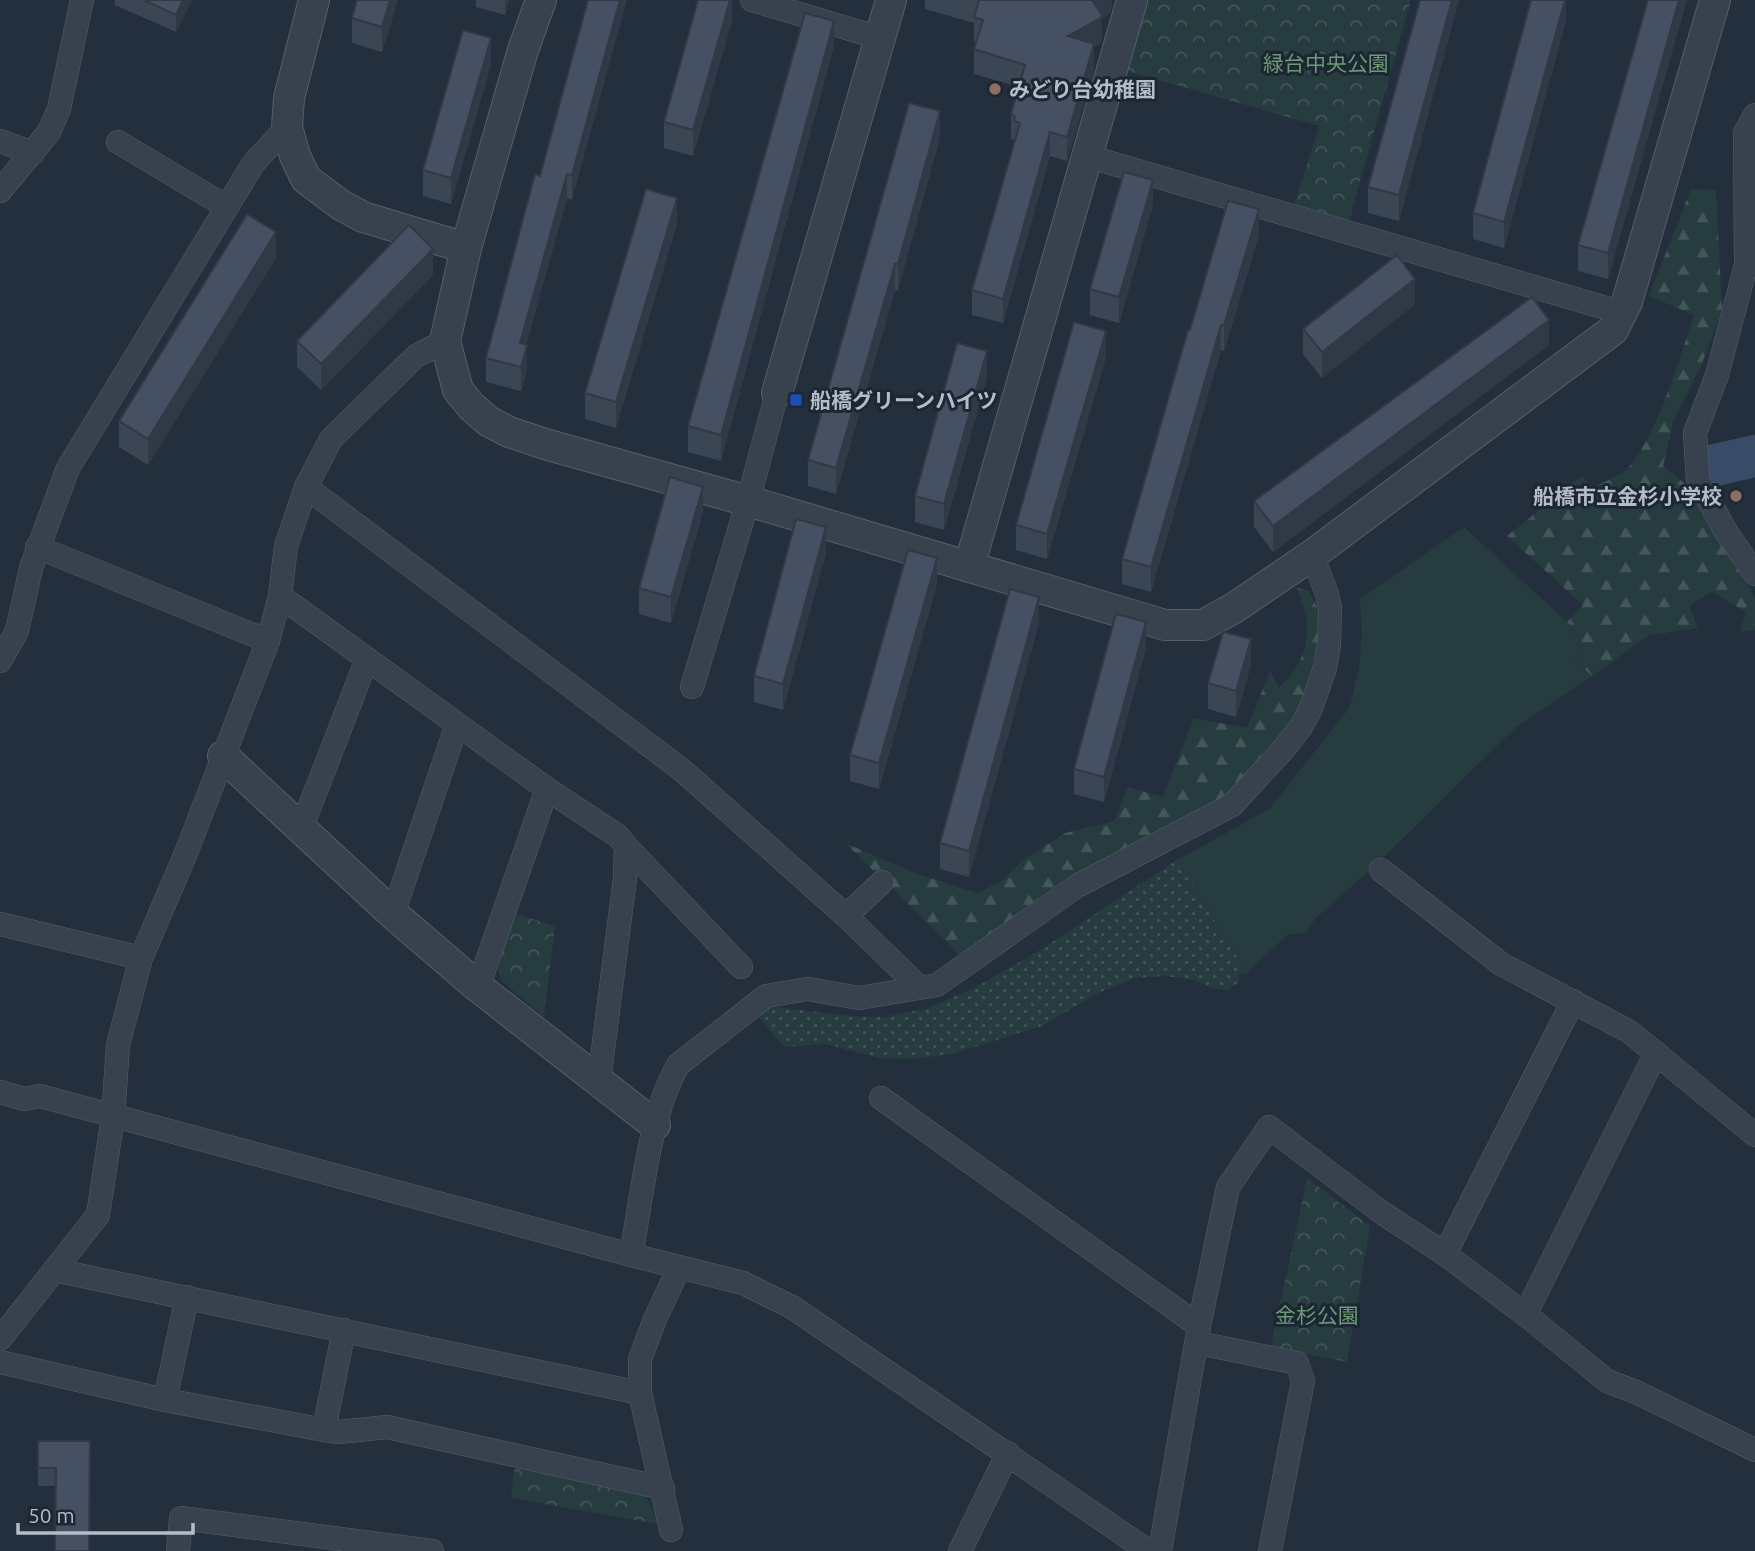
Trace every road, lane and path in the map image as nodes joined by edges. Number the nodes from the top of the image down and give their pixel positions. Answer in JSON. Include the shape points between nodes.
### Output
{"nodes":[{"id":1,"x":82,"y":0,"type":"edge"},
{"id":2,"x":314,"y":0,"type":"edge"},
{"id":3,"x":541,"y":0,"type":"edge"},
{"id":4,"x":752,"y":0,"type":"edge"},
{"id":5,"x":891,"y":0,"type":"edge"},
{"id":6,"x":1132,"y":0,"type":"edge"},
{"id":7,"x":1715,"y":0,"type":"edge"},
{"id":8,"x":880,"y":38,"type":"junction"},
{"id":9,"x":1755,"y":115,"type":"edge"},
{"id":10,"x":287,"y":127,"type":"junction"},
{"id":11,"x":0,"y":141,"type":"edge"},
{"id":12,"x":118,"y":142,"type":"dead end"},
{"id":13,"x":33,"y":153,"type":"junction"},
{"id":14,"x":1087,"y":156,"type":"junction"},
{"id":15,"x":0,"y":191,"type":"edge"},
{"id":16,"x":227,"y":207,"type":"junction"},
{"id":17,"x":466,"y":248,"type":"junction"},
{"id":18,"x":1623,"y":313,"type":"junction"},
{"id":19,"x":445,"y":341,"type":"junction"},
{"id":20,"x":777,"y":393,"type":"joint"},
{"id":21,"x":306,"y":487,"type":"junction"},
{"id":22,"x":748,"y":501,"type":"junction"},
{"id":23,"x":37,"y":547,"type":"junction"},
{"id":24,"x":1312,"y":555,"type":"junction"},
{"id":25,"x":969,"y":567,"type":"junction"},
{"id":26,"x":1755,"y":574,"type":"edge"},
{"id":27,"x":280,"y":596,"type":"junction"},
{"id":28,"x":268,"y":641,"type":"junction"},
{"id":29,"x":367,"y":659,"type":"junction"},
{"id":30,"x":0,"y":661,"type":"edge"},
{"id":31,"x":692,"y":687,"type":"dead end"},
{"id":32,"x":457,"y":724,"type":"junction"},
{"id":33,"x":223,"y":756,"type":"junction"},
{"id":34,"x":547,"y":789,"type":"junction"},
{"id":35,"x":301,"y":829,"type":"junction"},
{"id":36,"x":626,"y":846,"type":"junction"},
{"id":37,"x":1381,"y":870,"type":"dead end"},
{"id":38,"x":882,"y":882,"type":"dead end"},
{"id":39,"x":393,"y":914,"type":"junction"},
{"id":40,"x":846,"y":916,"type":"junction"},
{"id":41,"x":0,"y":924,"type":"edge"},
{"id":42,"x":141,"y":958,"type":"junction"},
{"id":43,"x":741,"y":967,"type":"dead end"},
{"id":44,"x":918,"y":986,"type":"junction"},
{"id":45,"x":478,"y":987,"type":"junction"},
{"id":46,"x":1573,"y":1001,"type":"junction"},
{"id":47,"x":1656,"y":1054,"type":"junction"},
{"id":48,"x":599,"y":1081,"type":"junction"},
{"id":49,"x":0,"y":1092,"type":"edge"},
{"id":50,"x":881,"y":1098,"type":"dead end"},
{"id":51,"x":113,"y":1117,"type":"junction"},
{"id":52,"x":655,"y":1125,"type":"junction"},
{"id":53,"x":1755,"y":1135,"type":"edge"},
{"id":54,"x":1445,"y":1254,"type":"junction"},
{"id":55,"x":631,"y":1255,"type":"junction"},
{"id":56,"x":679,"y":1268,"type":"junction"},
{"id":57,"x":54,"y":1270,"type":"junction"},
{"id":58,"x":187,"y":1297,"type":"junction"},
{"id":59,"x":1525,"y":1315,"type":"junction"},
{"id":60,"x":344,"y":1330,"type":"junction"},
{"id":61,"x":1198,"y":1335,"type":"junction"},
{"id":62,"x":0,"y":1339,"type":"edge"},
{"id":63,"x":0,"y":1362,"type":"edge"},
{"id":64,"x":640,"y":1393,"type":"junction"},
{"id":65,"x":165,"y":1400,"type":"junction"},
{"id":66,"x":324,"y":1430,"type":"junction"},
{"id":67,"x":1755,"y":1450,"type":"edge"},
{"id":68,"x":1008,"y":1453,"type":"junction"},
{"id":69,"x":663,"y":1488,"type":"junction"},
{"id":70,"x":671,"y":1530,"type":"dead end"},
{"id":71,"x":178,"y":1551,"type":"edge"},
{"id":72,"x":432,"y":1551,"type":"edge"},
{"id":73,"x":960,"y":1551,"type":"edge"},
{"id":74,"x":1147,"y":1551,"type":"edge"},
{"id":75,"x":1160,"y":1551,"type":"edge"},
{"id":76,"x":1270,"y":1551,"type":"edge"}],
"edges":[{"from":1,"to":13,"type":"street","via":[[59,110]]},
{"from":2,"to":10,"type":"street","via":[[289,98]]},
{"from":3,"to":17,"type":"street"},
{"from":4,"to":8,"type":"street"},
{"from":5,"to":8,"type":"street"},
{"from":6,"to":14,"type":"street"},
{"from":7,"to":18,"type":"street"},
{"from":8,"to":20,"type":"street"},
{"from":9,"to":26,"type":"street","via":[[1745,133],[1746,265],[1717,375],[1695,433],[1698,480]]},
{"from":10,"to":16,"type":"street","via":[[253,164]]},
{"from":10,"to":17,"type":"street","via":[[306,179],[341,205],[363,217]]},
{"from":11,"to":13,"type":"street"},
{"from":12,"to":16,"type":"street"},
{"from":13,"to":15,"type":"street"},
{"from":14,"to":18,"type":"street"},
{"from":14,"to":25,"type":"street"},
{"from":16,"to":23,"type":"street","via":[[68,468]]},
{"from":17,"to":19,"type":"street"},
{"from":18,"to":24,"type":"street","via":[[1613,330],[1597,343]]},
{"from":19,"to":21,"type":"street","via":[[416,356],[331,439]]},
{"from":19,"to":22,"type":"street","via":[[458,390],[488,421],[545,444]]},
{"from":20,"to":22,"type":"street"},
{"from":21,"to":27,"type":"street","via":[[286,545]]},
{"from":21,"to":40,"type":"street","via":[[682,770]]},
{"from":22,"to":25,"type":"street"},
{"from":22,"to":31,"type":"street"},
{"from":23,"to":28,"type":"street"},
{"from":23,"to":30,"type":"street","via":[[17,631]]},
{"from":24,"to":25,"type":"street","via":[[1234,608],[1203,625],[1186,626],[1165,625]]},
{"from":24,"to":44,"type":"street","via":[[1330,608],[1325,668],[1301,727],[1258,778],[1233,805],[1076,886],[937,985]]},
{"from":27,"to":28,"type":"street"},
{"from":27,"to":29,"type":"street"},
{"from":28,"to":33,"type":"street"},
{"from":29,"to":32,"type":"street"},
{"from":29,"to":35,"type":"street"},
{"from":32,"to":34,"type":"street"},
{"from":32,"to":39,"type":"street"},
{"from":33,"to":35,"type":"street"},
{"from":33,"to":42,"type":"street"},
{"from":34,"to":36,"type":"street"},
{"from":34,"to":45,"type":"street"},
{"from":35,"to":39,"type":"street"},
{"from":36,"to":43,"type":"street"},
{"from":36,"to":48,"type":"street"},
{"from":37,"to":46,"type":"street","via":[[1501,964]]},
{"from":38,"to":40,"type":"street"},
{"from":39,"to":45,"type":"street"},
{"from":40,"to":44,"type":"street"},
{"from":41,"to":42,"type":"street"},
{"from":42,"to":51,"type":"street","via":[[118,1045]]},
{"from":44,"to":52,"type":"street","via":[[859,998],[808,989],[766,996],[678,1065]]},
{"from":45,"to":48,"type":"street"},
{"from":46,"to":47,"type":"street","via":[[1630,1032]]},
{"from":46,"to":54,"type":"street"},
{"from":47,"to":53,"type":"street"},
{"from":47,"to":59,"type":"street"},
{"from":48,"to":52,"type":"street"},
{"from":49,"to":51,"type":"street","via":[[24,1099],[40,1096]]},
{"from":50,"to":61,"type":"street"},
{"from":51,"to":55,"type":"street"},
{"from":51,"to":57,"type":"street","via":[[98,1215]]},
{"from":52,"to":55,"type":"street"},
{"from":54,"to":59,"type":"street"},
{"from":54,"to":61,"type":"street","via":[[1269,1127],[1228,1186]]},
{"from":55,"to":56,"type":"street"},
{"from":56,"to":64,"type":"street","via":[[640,1359]]},
{"from":56,"to":68,"type":"street","via":[[743,1283],[781,1300]]},
{"from":57,"to":58,"type":"street"},
{"from":57,"to":62,"type":"street"},
{"from":58,"to":60,"type":"street"},
{"from":58,"to":65,"type":"street"},
{"from":59,"to":67,"type":"street","via":[[1607,1381]]},
{"from":60,"to":64,"type":"street"},
{"from":60,"to":66,"type":"street"},
{"from":61,"to":75,"type":"street"},
{"from":61,"to":76,"type":"street","via":[[1297,1363],[1303,1381]]},
{"from":63,"to":65,"type":"street"},
{"from":64,"to":69,"type":"street"},
{"from":65,"to":66,"type":"street"},
{"from":66,"to":69,"type":"street","via":[[339,1433],[387,1427]]},
{"from":68,"to":73,"type":"street"},
{"from":68,"to":74,"type":"street"},
{"from":69,"to":70,"type":"street"},
{"from":71,"to":72,"type":"street","via":[[181,1518]]}]}
